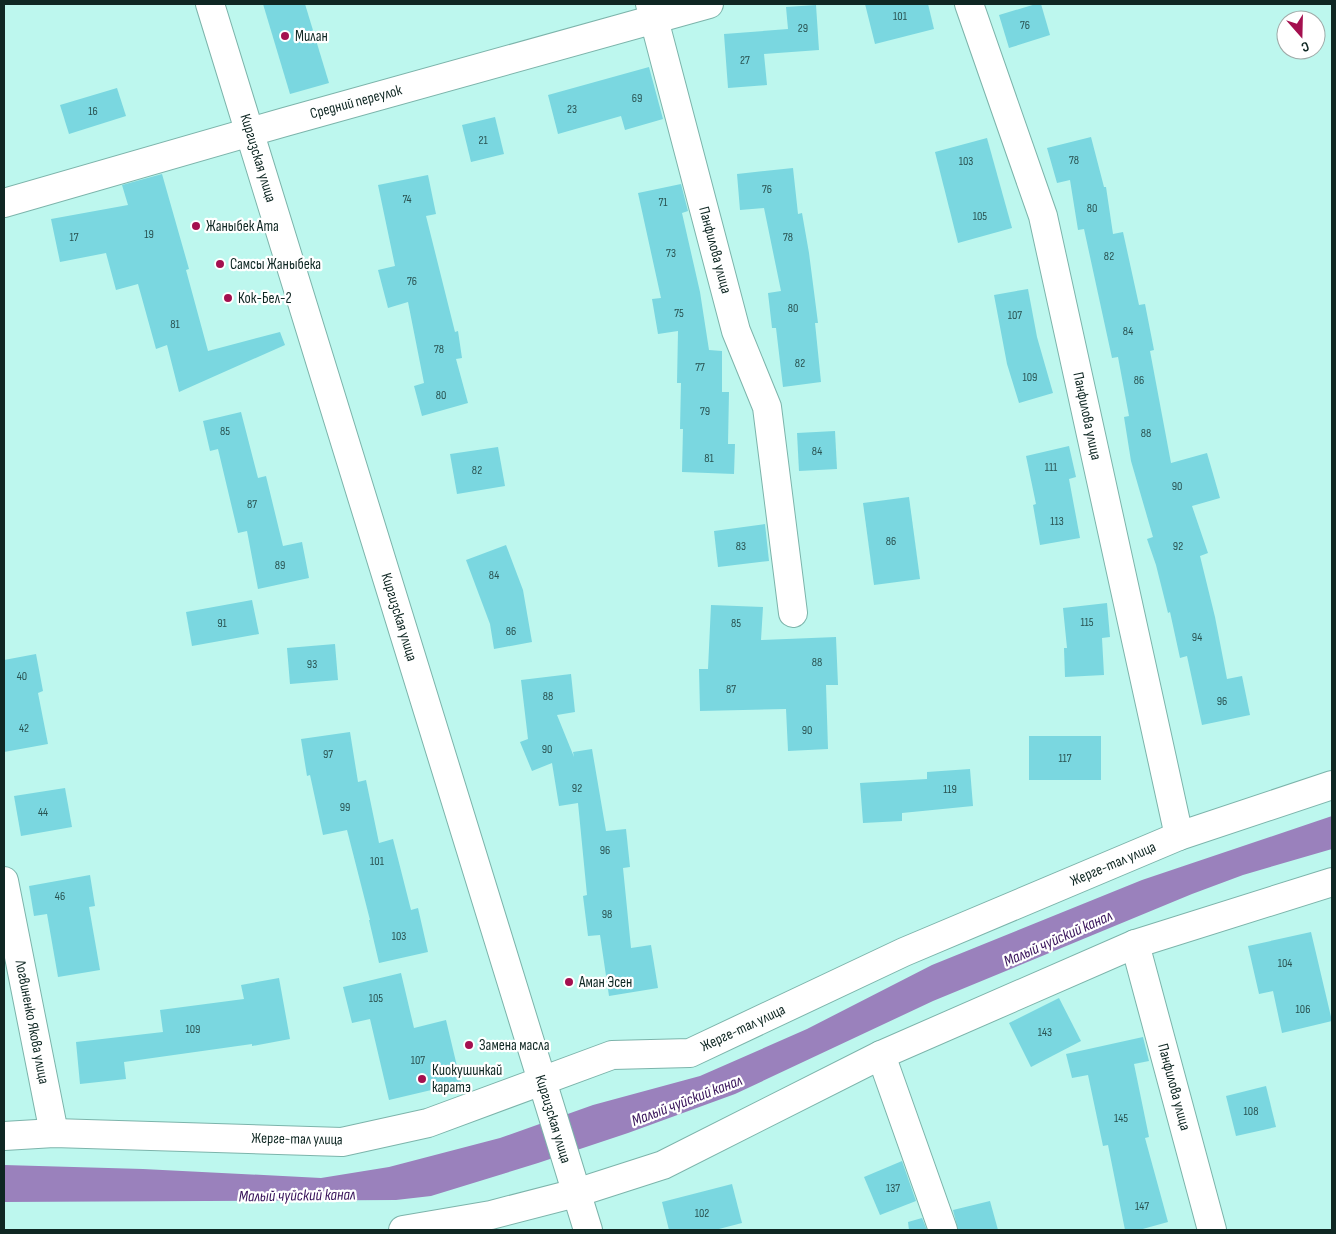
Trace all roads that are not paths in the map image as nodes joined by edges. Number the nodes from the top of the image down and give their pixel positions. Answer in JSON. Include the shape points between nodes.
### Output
{"nodes":[{"id":1,"x":210,"y":4,"type":"edge"},
{"id":2,"x":709,"y":4,"type":"edge"},
{"id":3,"x":969,"y":4,"type":"edge"},
{"id":4,"x":652,"y":12,"type":"edge"},
{"id":5,"x":250,"y":132,"type":"junction"},
{"id":6,"x":4,"y":203,"type":"edge"},
{"id":7,"x":793,"y":613,"type":"dead end"},
{"id":8,"x":1332,"y":785,"type":"edge"},
{"id":9,"x":1180,"y":836,"type":"junction"},
{"id":10,"x":4,"y":881,"type":"edge"},
{"id":11,"x":1332,"y":882,"type":"edge"},
{"id":12,"x":1135,"y":944,"type":"junction"},
{"id":13,"x":880,"y":1056,"type":"junction"},
{"id":14,"x":544,"y":1089,"type":"junction"},
{"id":15,"x":54,"y":1133,"type":"junction"},
{"id":16,"x":4,"y":1136,"type":"edge"},
{"id":17,"x":574,"y":1185,"type":"junction"},
{"id":18,"x":403,"y":1230,"type":"edge"},
{"id":19,"x":588,"y":1230,"type":"edge"},
{"id":20,"x":943,"y":1230,"type":"edge"},
{"id":21,"x":1212,"y":1230,"type":"edge"}],
"edges":[{"from":1,"to":5,"type":"street","name":"Киргизская улица"},
{"from":2,"to":4,"type":"street","name":"Средний переулок"},
{"from":3,"to":9,"type":"street","name":"Панфилова улица","via":[[1043,216]]},
{"from":4,"to":5,"type":"street","name":"Средний переулок"},
{"from":4,"to":7,"type":"street","name":"Панфилова улица","via":[[736,331],[767,407]]},
{"from":5,"to":6,"type":"street","name":"Средний переулок"},
{"from":5,"to":14,"type":"street","name":"Киргизская улица"},
{"from":8,"to":9,"type":"street","name":"Жерге-тал улица"},
{"from":9,"to":14,"type":"street","name":"Жерге-тал улица","via":[[904,952],[690,1053],[612,1055]]},
{"from":10,"to":15,"type":"street","name":"Логвиненко Якова улица"},
{"from":11,"to":12,"type":"street"},
{"from":12,"to":13,"type":"street"},
{"from":12,"to":21,"type":"street","name":"Панфилова улица"},
{"from":13,"to":17,"type":"street","via":[[663,1165]]},
{"from":13,"to":20,"type":"street"},
{"from":14,"to":15,"type":"street","name":"Жерге-тал улица","via":[[428,1123],[342,1142]]},
{"from":14,"to":17,"type":"street","name":"Киргизская улица"},
{"from":15,"to":16,"type":"street","name":"Жерге-тал улица"},
{"from":17,"to":18,"type":"street","via":[[491,1215]]},
{"from":17,"to":19,"type":"street","name":"Киргизская улица"}]}
